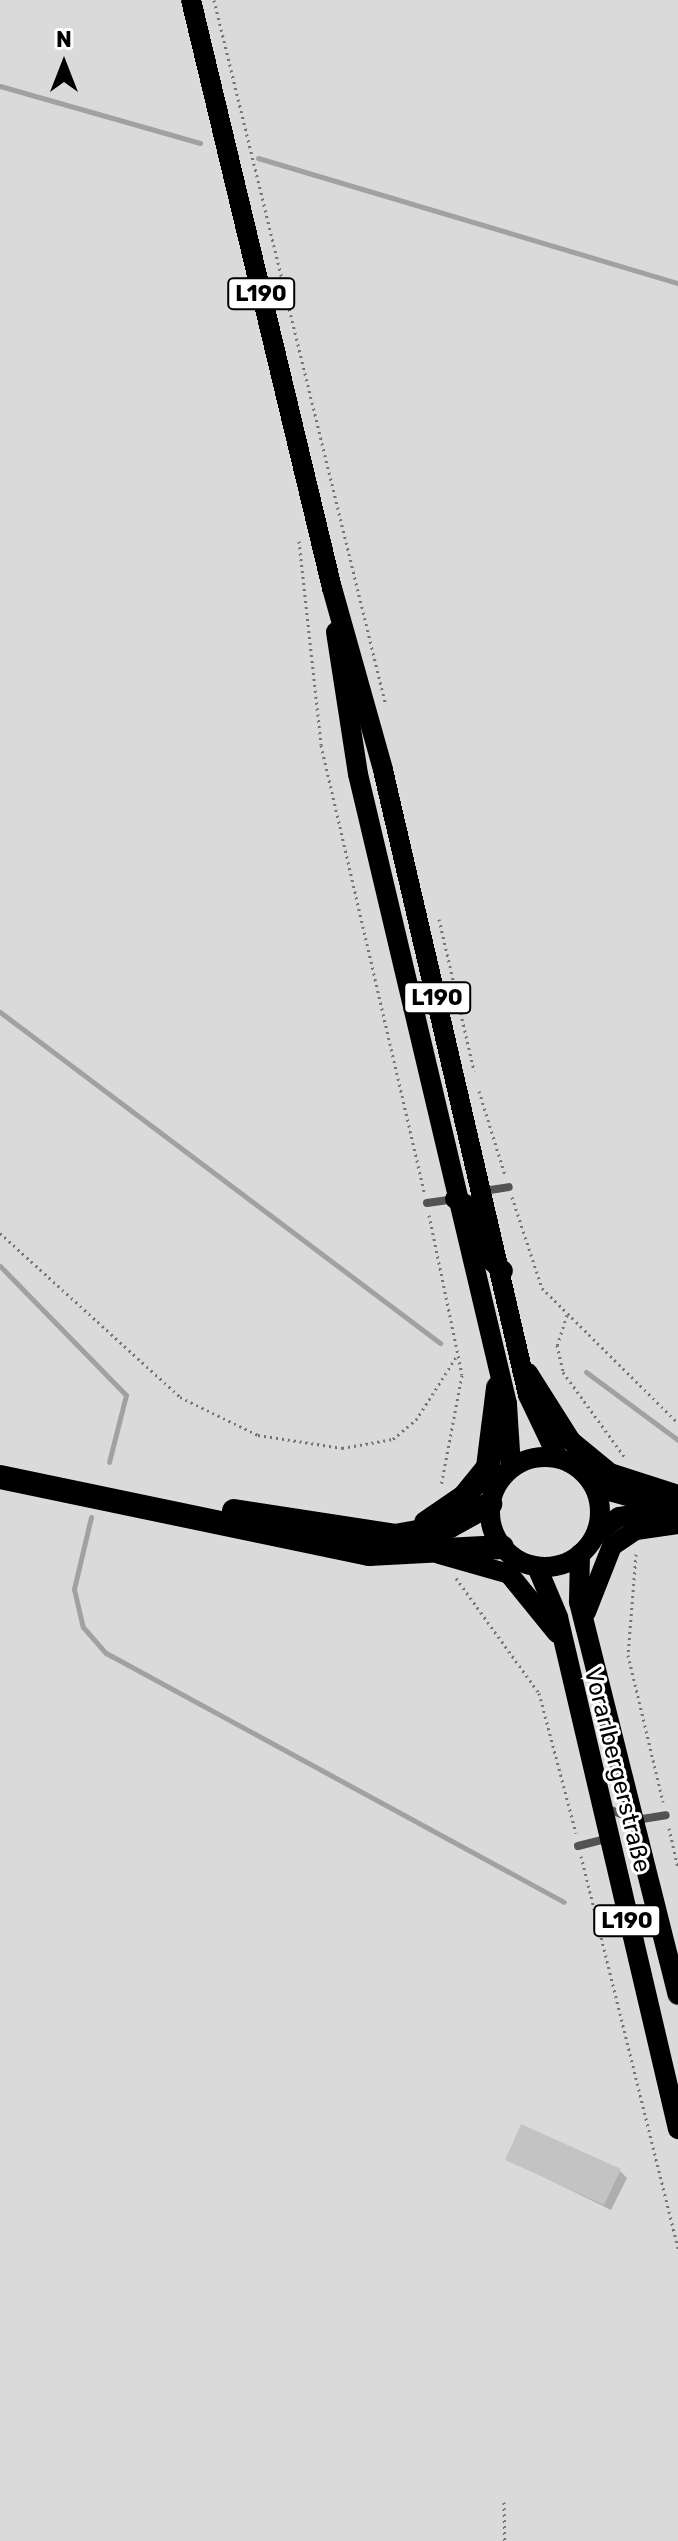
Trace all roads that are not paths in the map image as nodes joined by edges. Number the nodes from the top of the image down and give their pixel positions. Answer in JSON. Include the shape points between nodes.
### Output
{"nodes":[{"id":1,"x":191,"y":0,"type":"edge"},
{"id":2,"x":332,"y":588,"type":"junction"},
{"id":3,"x":509,"y":1187,"type":"road end"},
{"id":4,"x":484,"y":1191,"type":"junction"},
{"id":5,"x":455,"y":1199,"type":"junction"},
{"id":6,"x":427,"y":1203,"type":"road end"},
{"id":7,"x":503,"y":1271,"type":"junction"},
{"id":8,"x":528,"y":1373,"type":"junction"},
{"id":9,"x":498,"y":1388,"type":"junction"},
{"id":10,"x":558,"y":1458,"type":"junction"},
{"id":11,"x":0,"y":1460,"type":"edge"},
{"id":12,"x":511,"y":1468,"type":"junction"},
{"id":13,"x":0,"y":1477,"type":"edge"},
{"id":14,"x":595,"y":1487,"type":"junction"},
{"id":15,"x":490,"y":1504,"type":"junction"},
{"id":16,"x":673,"y":1504,"type":"edge"},
{"id":17,"x":678,"y":1524,"type":"edge"},
{"id":18,"x":597,"y":1533,"type":"junction"},
{"id":19,"x":395,"y":1536,"type":"junction"},
{"id":20,"x":502,"y":1547,"type":"junction"},
{"id":21,"x":580,"y":1554,"type":"junction"},
{"id":22,"x":443,"y":1560,"type":"junction"},
{"id":23,"x":537,"y":1567,"type":"junction"},
{"id":24,"x":586,"y":1612,"type":"junction"},
{"id":25,"x":557,"y":1633,"type":"junction"},
{"id":26,"x":598,"y":1801,"type":"junction"},
{"id":27,"x":666,"y":1815,"type":"road end"},
{"id":28,"x":636,"y":1820,"type":"junction"},
{"id":29,"x":607,"y":1839,"type":"junction"},
{"id":30,"x":578,"y":1846,"type":"road end"},
{"id":31,"x":678,"y":1995,"type":"edge"},
{"id":32,"x":678,"y":2129,"type":"edge"}],
"edges":[{"from":1,"to":2,"type":"main road","number":"L190"},
{"from":2,"to":4,"type":"main road","number":"L190"},
{"from":2,"to":5,"type":"main road","number":"L190","via":[[358,774]]},
{"from":3,"to":4,"type":"lane"},
{"from":4,"to":7,"type":"main road","number":"L190"},
{"from":5,"to":6,"type":"lane"},
{"from":5,"to":7,"type":"main road","number":"L190","via":[[471,1207],[483,1254]]},
{"from":5,"to":9,"type":"main road","number":"L190"},
{"from":7,"to":8,"type":"main road","number":"L190"},
{"from":8,"to":10,"type":"main road","number":"L190","via":[[533,1411]]},
{"from":8,"to":16,"type":"main road","via":[[571,1441],[610,1473]]},
{"from":9,"to":12,"type":"main road","number":"L190","via":[[507,1404]]},
{"from":9,"to":19,"type":"highway","via":[[493,1448],[479,1482],[437,1517]]},
{"from":10,"to":12,"type":"main road"},
{"from":10,"to":14,"type":"main road","number":"L190"},
{"from":11,"to":19,"type":"highway","via":[[307,1525]]},
{"from":12,"to":15,"type":"main road"},
{"from":13,"to":22,"type":"highway","via":[[354,1551]]},
{"from":14,"to":16,"type":"main road"},
{"from":14,"to":18,"type":"main road"},
{"from":15,"to":19,"type":"highway","via":[[450,1526]]},
{"from":15,"to":20,"type":"main road"},
{"from":16,"to":18,"type":"main road","via":[[619,1517]]},
{"from":17,"to":24,"type":"main road","via":[[636,1530],[612,1546]]},
{"from":18,"to":21,"type":"main road"},
{"from":20,"to":22,"type":"highway"},
{"from":20,"to":23,"type":"main road"},
{"from":21,"to":23,"type":"main road"},
{"from":21,"to":24,"type":"main road","name":"Vorarlbergerstraße","number":"L190","via":[[577,1589]]},
{"from":22,"to":25,"type":"main road","via":[[509,1574]]},
{"from":23,"to":25,"type":"main road","name":"Vorarlbergerstraße","number":"L190","via":[[556,1607]]},
{"from":24,"to":28,"type":"main road","name":"Vorarlbergerstraße","number":"L190"},
{"from":25,"to":26,"type":"main road","name":"Vorarlbergerstraße","number":"L190"},
{"from":26,"to":28,"type":"lane"},
{"from":26,"to":29,"type":"main road","name":"Vorarlbergerstraße","number":"L190"},
{"from":27,"to":28,"type":"lane"},
{"from":28,"to":31,"type":"main road","name":"Vorarlbergerstraße","number":"L190"},
{"from":29,"to":30,"type":"lane"},
{"from":29,"to":32,"type":"main road","name":"Vorarlbergerstraße","number":"L190"}]}
